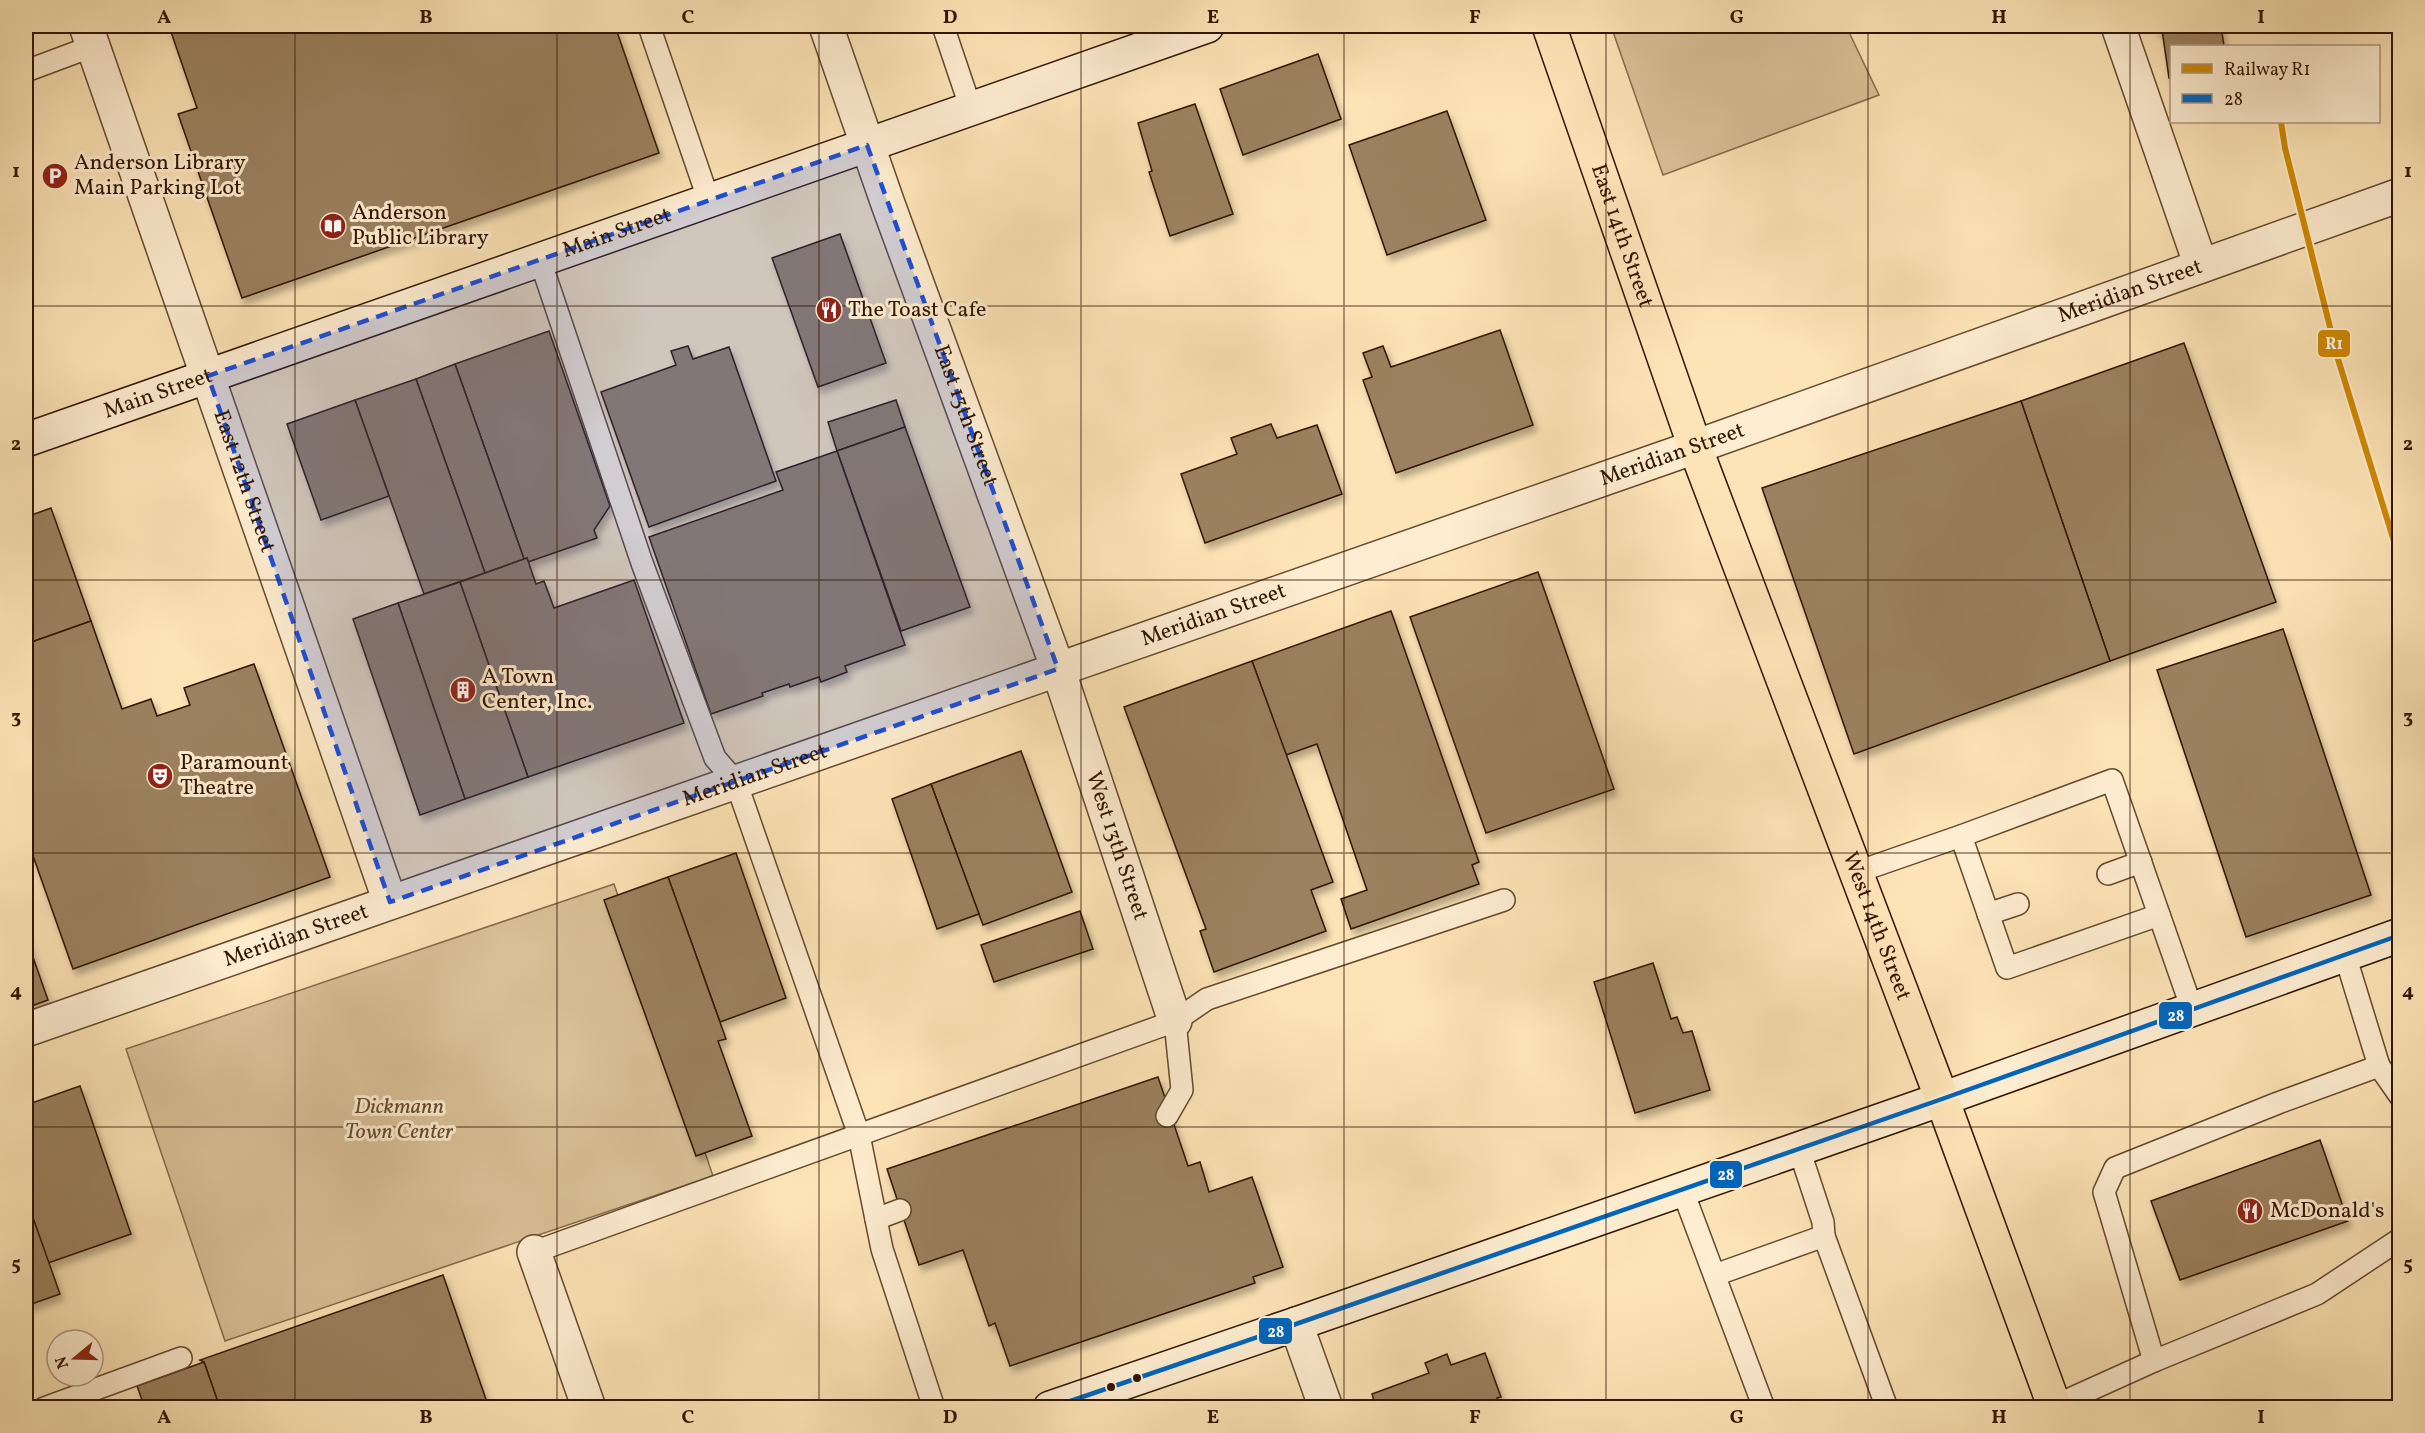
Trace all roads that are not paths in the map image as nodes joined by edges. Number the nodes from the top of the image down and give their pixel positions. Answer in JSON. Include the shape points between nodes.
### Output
{"nodes":[{"id":1,"x":648,"y":26,"type":"edge"},
{"id":2,"x":826,"y":26,"type":"edge"},
{"id":3,"x":943,"y":26,"type":"edge"},
{"id":4,"x":1207,"y":26,"type":"edge"},
{"id":5,"x":1549,"y":26,"type":"edge"},
{"id":6,"x":2118,"y":26,"type":"edge"},
{"id":7,"x":89,"y":36,"type":"edge"},
{"id":8,"x":26,"y":71,"type":"edge"},
{"id":9,"x":971,"y":109,"type":"junction"},
{"id":10,"x":867,"y":145,"type":"junction"},
{"id":11,"x":2400,"y":195,"type":"edge"},
{"id":12,"x":709,"y":201,"type":"junction"},
{"id":13,"x":540,"y":260,"type":"junction"},
{"id":14,"x":2200,"y":266,"type":"junction"},
{"id":15,"x":208,"y":376,"type":"junction"},
{"id":16,"x":26,"y":440,"type":"edge"},
{"id":17,"x":1695,"y":447,"type":"junction"},
{"id":18,"x":1058,"y":669,"type":"junction"},
{"id":19,"x":736,"y":782,"type":"junction"},
{"id":20,"x":1961,"y":836,"type":"junction"},
{"id":21,"x":2141,"y":862,"type":"junction"},
{"id":22,"x":1857,"y":872,"type":"junction"},
{"id":23,"x":2108,"y":874,"type":"dead end"},
{"id":24,"x":1504,"y":900,"type":"dead end"},
{"id":25,"x":390,"y":902,"type":"junction"},
{"id":26,"x":2018,"y":904,"type":"dead end"},
{"id":27,"x":1988,"y":914,"type":"junction"},
{"id":28,"x":2159,"y":915,"type":"junction"},
{"id":29,"x":2400,"y":935,"type":"edge"},
{"id":30,"x":2345,"y":955,"type":"junction"},
{"id":31,"x":2192,"y":1009,"type":"junction"},
{"id":32,"x":1175,"y":1021,"type":"junction"},
{"id":33,"x":26,"y":1030,"type":"edge"},
{"id":34,"x":2379,"y":1066,"type":"junction"},
{"id":35,"x":2400,"y":1096,"type":"edge"},
{"id":36,"x":1942,"y":1099,"type":"junction"},
{"id":37,"x":1167,"y":1116,"type":"dead end"},
{"id":38,"x":859,"y":1135,"type":"junction"},
{"id":39,"x":1799,"y":1149,"type":"junction"},
{"id":40,"x":1682,"y":1189,"type":"junction"},
{"id":41,"x":900,"y":1210,"type":"dead end"},
{"id":42,"x":876,"y":1219,"type":"junction"},
{"id":43,"x":1824,"y":1236,"type":"junction"},
{"id":44,"x":2400,"y":1239,"type":"edge"},
{"id":45,"x":534,"y":1252,"type":"joint"},
{"id":46,"x":1715,"y":1275,"type":"junction"},
{"id":47,"x":1296,"y":1324,"type":"junction"},
{"id":48,"x":181,"y":1358,"type":"dead end"},
{"id":49,"x":2154,"y":1361,"type":"junction"},
{"id":50,"x":44,"y":1407,"type":"edge"},
{"id":51,"x":589,"y":1407,"type":"edge"},
{"id":52,"x":934,"y":1407,"type":"edge"},
{"id":53,"x":1050,"y":1407,"type":"edge"},
{"id":54,"x":1326,"y":1407,"type":"edge"},
{"id":55,"x":1764,"y":1407,"type":"edge"},
{"id":56,"x":1887,"y":1407,"type":"edge"},
{"id":57,"x":2054,"y":1407,"type":"edge"}],
"edges":[{"from":1,"to":12,"type":"lane"},
{"from":2,"to":10,"type":"street","name":"East 13th Street"},
{"from":3,"to":9,"type":"lane"},
{"from":4,"to":9,"type":"street","name":"Main Street"},
{"from":5,"to":17,"type":"main road","name":"East 14th Street"},
{"from":6,"to":14,"type":"street"},
{"from":7,"to":8,"type":"lane"},
{"from":7,"to":15,"type":"street","name":"East 12th Street"},
{"from":9,"to":10,"type":"street","name":"Main Street"},
{"from":10,"to":12,"type":"street","name":"Main Street"},
{"from":10,"to":18,"type":"street","name":"East 13th Street"},
{"from":11,"to":14,"type":"street","name":"Meridian Street"},
{"from":12,"to":13,"type":"street","name":"Main Street"},
{"from":13,"to":15,"type":"street","name":"Main Street"},
{"from":13,"to":19,"type":"lane","via":[[642,563],[715,758]]},
{"from":14,"to":17,"type":"street","name":"Meridian Street"},
{"from":15,"to":16,"type":"street","name":"Main Street"},
{"from":15,"to":25,"type":"street","name":"East 12th Street"},
{"from":17,"to":18,"type":"street","name":"Meridian Street"},
{"from":17,"to":22,"type":"main road","name":"West 14th Street"},
{"from":18,"to":19,"type":"street","name":"Meridian Street"},
{"from":18,"to":32,"type":"street","name":"West 13th Street"},
{"from":19,"to":25,"type":"street","name":"Meridian Street"},
{"from":19,"to":38,"type":"lane"},
{"from":20,"to":21,"type":"lane","via":[[2112,780]]},
{"from":20,"to":22,"type":"lane"},
{"from":20,"to":27,"type":"lane"},
{"from":21,"to":23,"type":"lane"},
{"from":21,"to":28,"type":"lane"},
{"from":22,"to":36,"type":"main road","name":"West 14th Street"},
{"from":24,"to":32,"type":"lane","via":[[1207,999]]},
{"from":25,"to":33,"type":"street","name":"Meridian Street"},
{"from":26,"to":27,"type":"lane"},
{"from":27,"to":28,"type":"lane","via":[[2007,968]]},
{"from":28,"to":31,"type":"lane"},
{"from":29,"to":30,"type":"street"},
{"from":30,"to":31,"type":"street"},
{"from":30,"to":34,"type":"lane"},
{"from":31,"to":36,"type":"street"},
{"from":32,"to":37,"type":"lane","via":[[1182,1090]]},
{"from":32,"to":38,"type":"lane"},
{"from":34,"to":35,"type":"lane"},
{"from":34,"to":49,"type":"lane","via":[[2115,1168],[2104,1192]]},
{"from":36,"to":39,"type":"street"},
{"from":36,"to":57,"type":"main road","name":"West 14th Street"},
{"from":38,"to":42,"type":"lane"},
{"from":38,"to":45,"type":"lane"},
{"from":39,"to":40,"type":"street"},
{"from":39,"to":43,"type":"lane"},
{"from":40,"to":46,"type":"lane"},
{"from":40,"to":47,"type":"street"},
{"from":41,"to":42,"type":"lane"},
{"from":42,"to":52,"type":"lane","via":[[882,1249]]},
{"from":43,"to":46,"type":"lane"},
{"from":43,"to":56,"type":"lane"},
{"from":44,"to":49,"type":"lane","via":[[2317,1294]]},
{"from":45,"to":51,"type":"street"},
{"from":46,"to":55,"type":"lane"},
{"from":47,"to":53,"type":"street"},
{"from":47,"to":54,"type":"street"},
{"from":48,"to":50,"type":"lane"},
{"from":49,"to":57,"type":"lane"}]}
